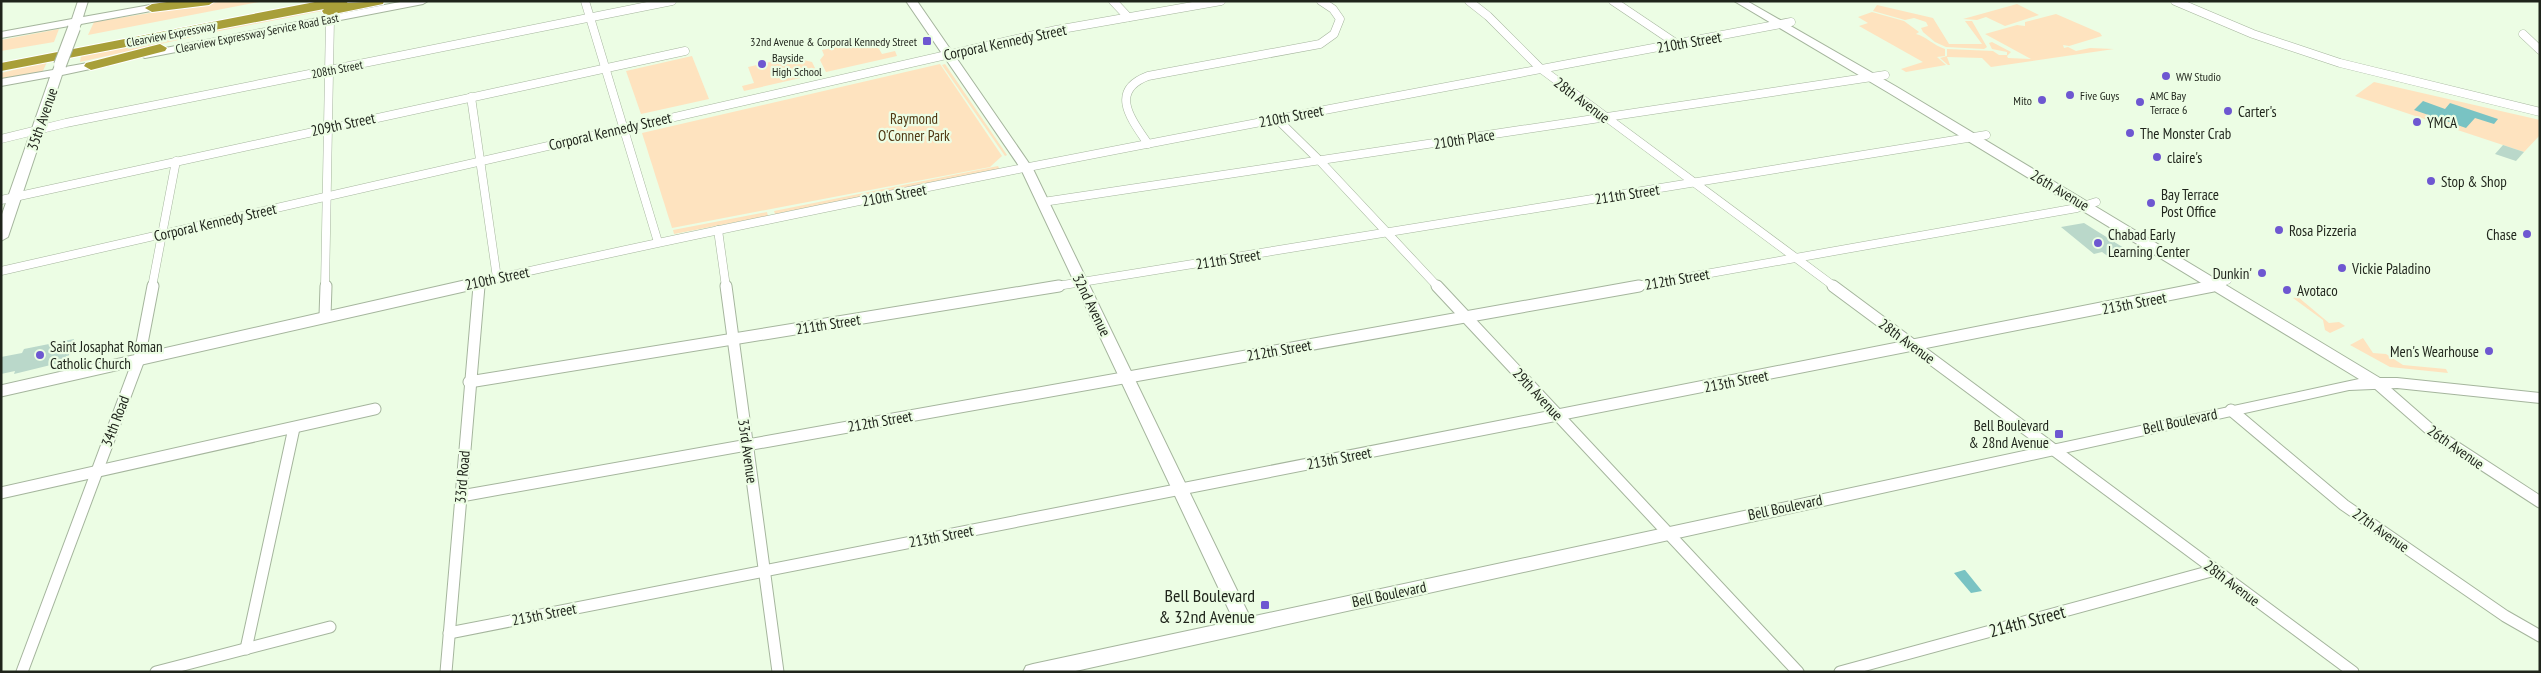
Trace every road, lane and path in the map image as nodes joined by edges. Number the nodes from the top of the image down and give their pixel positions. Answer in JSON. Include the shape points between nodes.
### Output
{"nodes":[{"id":1,"x":83,"y":1,"type":"edge"},
{"id":2,"x":188,"y":1,"type":"edge"},
{"id":3,"x":208,"y":1,"type":"edge"},
{"id":4,"x":290,"y":1,"type":"edge"},
{"id":5,"x":342,"y":1,"type":"edge"},
{"id":6,"x":378,"y":1,"type":"edge"},
{"id":7,"x":423,"y":1,"type":"edge"},
{"id":8,"x":585,"y":1,"type":"edge"},
{"id":9,"x":672,"y":1,"type":"edge"},
{"id":10,"x":911,"y":1,"type":"edge"},
{"id":11,"x":1113,"y":1,"type":"edge"},
{"id":12,"x":1221,"y":1,"type":"edge"},
{"id":13,"x":1322,"y":1,"type":"edge"},
{"id":14,"x":1469,"y":1,"type":"edge"},
{"id":15,"x":1612,"y":1,"type":"edge"},
{"id":16,"x":1739,"y":1,"type":"edge"},
{"id":17,"x":1754,"y":1,"type":"edge"},
{"id":18,"x":2175,"y":1,"type":"edge"},
{"id":19,"x":152,"y":8,"type":"junction"},
{"id":20,"x":590,"y":18,"type":"junction"},
{"id":21,"x":1128,"y":18,"type":"junction"},
{"id":22,"x":330,"y":19,"type":"junction"},
{"id":23,"x":1785,"y":24,"type":"junction"},
{"id":24,"x":75,"y":25,"type":"junction"},
{"id":25,"x":2523,"y":34,"type":"dead end"},
{"id":26,"x":1,"y":35,"type":"edge"},
{"id":27,"x":1678,"y":44,"type":"junction"},
{"id":28,"x":2540,"y":50,"type":"edge"},
{"id":29,"x":685,"y":51,"type":"dead end"},
{"id":30,"x":948,"y":54,"type":"junction"},
{"id":31,"x":1,"y":56,"type":"edge"},
{"id":32,"x":1,"y":66,"type":"edge"},
{"id":33,"x":91,"y":66,"type":"junction"},
{"id":34,"x":59,"y":68,"type":"junction"},
{"id":35,"x":606,"y":68,"type":"junction"},
{"id":36,"x":1540,"y":68,"type":"junction"},
{"id":37,"x":329,"y":70,"type":"junction"},
{"id":38,"x":1879,"y":76,"type":"junction"},
{"id":39,"x":1,"y":83,"type":"edge"},
{"id":40,"x":471,"y":96,"type":"junction"},
{"id":41,"x":2540,"y":112,"type":"edge"},
{"id":42,"x":1605,"y":117,"type":"junction"},
{"id":43,"x":1277,"y":119,"type":"junction"},
{"id":44,"x":329,"y":127,"type":"junction"},
{"id":45,"x":624,"y":128,"type":"junction"},
{"id":46,"x":38,"y":130,"type":"junction"},
{"id":47,"x":1979,"y":137,"type":"junction"},
{"id":48,"x":1,"y":139,"type":"edge"},
{"id":49,"x":1148,"y":144,"type":"junction"},
{"id":50,"x":176,"y":161,"type":"junction"},
{"id":51,"x":481,"y":161,"type":"junction"},
{"id":52,"x":1320,"y":161,"type":"junction"},
{"id":53,"x":1027,"y":169,"type":"junction"},
{"id":54,"x":1693,"y":183,"type":"junction"},
{"id":55,"x":328,"y":196,"type":"junction"},
{"id":56,"x":15,"y":197,"type":"junction"},
{"id":57,"x":1,"y":200,"type":"edge"},
{"id":58,"x":1043,"y":202,"type":"junction"},
{"id":59,"x":2091,"y":203,"type":"junction"},
{"id":60,"x":718,"y":230,"type":"junction"},
{"id":61,"x":1387,"y":233,"type":"junction"},
{"id":62,"x":163,"y":234,"type":"junction"},
{"id":63,"x":1,"y":237,"type":"edge"},
{"id":64,"x":658,"y":242,"type":"junction"},
{"id":65,"x":1794,"y":258,"type":"junction"},
{"id":66,"x":1,"y":271,"type":"edge"},
{"id":67,"x":497,"y":278,"type":"junction"},
{"id":68,"x":479,"y":282,"type":"junction"},
{"id":69,"x":2222,"y":282,"type":"junction"},
{"id":70,"x":1081,"y":283,"type":"junction"},
{"id":71,"x":325,"y":316,"type":"junction"},
{"id":72,"x":1465,"y":317,"type":"junction"},
{"id":73,"x":733,"y":339,"type":"junction"},
{"id":74,"x":1913,"y":346,"type":"junction"},
{"id":75,"x":139,"y":359,"type":"junction"},
{"id":76,"x":1127,"y":377,"type":"junction"},
{"id":77,"x":470,"y":382,"type":"junction"},
{"id":78,"x":2378,"y":384,"type":"junction"},
{"id":79,"x":1,"y":391,"type":"edge"},
{"id":80,"x":2540,"y":398,"type":"edge"},
{"id":81,"x":375,"y":409,"type":"dead end"},
{"id":82,"x":2231,"y":410,"type":"junction"},
{"id":83,"x":1559,"y":416,"type":"junction"},
{"id":84,"x":294,"y":428,"type":"junction"},
{"id":85,"x":747,"y":444,"type":"junction"},
{"id":86,"x":2052,"y":449,"type":"junction"},
{"id":87,"x":95,"y":472,"type":"junction"},
{"id":88,"x":1180,"y":489,"type":"junction"},
{"id":89,"x":1,"y":493,"type":"edge"},
{"id":90,"x":461,"y":496,"type":"junction"},
{"id":91,"x":2540,"y":502,"type":"edge"},
{"id":92,"x":1668,"y":533,"type":"junction"},
{"id":93,"x":2215,"y":570,"type":"junction"},
{"id":94,"x":764,"y":571,"type":"junction"},
{"id":95,"x":1245,"y":625,"type":"junction"},
{"id":96,"x":330,"y":627,"type":"dead end"},
{"id":97,"x":449,"y":633,"type":"junction"},
{"id":98,"x":2540,"y":636,"type":"edge"},
{"id":99,"x":246,"y":648,"type":"junction"},
{"id":100,"x":22,"y":672,"type":"edge"},
{"id":101,"x":156,"y":672,"type":"edge"},
{"id":102,"x":446,"y":672,"type":"edge"},
{"id":103,"x":778,"y":672,"type":"edge"},
{"id":104,"x":1033,"y":672,"type":"edge"},
{"id":105,"x":1798,"y":672,"type":"edge"},
{"id":106,"x":1840,"y":672,"type":"edge"},
{"id":107,"x":2353,"y":672,"type":"edge"}],
"edges":[{"from":1,"to":24,"type":"street","name":"35th Avenue"},
{"from":2,"to":19,"type":"street","name":"Clearview Expressway"},
{"from":3,"to":19,"type":"highway"},
{"from":4,"to":31,"type":"highway","name":"Clearview Expressway"},
{"from":5,"to":32,"type":"highway","name":"Clearview Expressway"},
{"from":6,"to":33,"type":"highway","via":[[198,38]]},
{"from":7,"to":22,"type":"street","name":"Clearview Expressway Service Road East"},
{"from":8,"to":20,"type":"street"},
{"from":9,"to":20,"type":"street","name":"208th Street"},
{"from":10,"to":30,"type":"street","name":"32nd Avenue"},
{"from":11,"to":21,"type":"street"},
{"from":12,"to":21,"type":"street","name":"Corporal Kennedy Street"},
{"from":13,"to":49,"type":"street","via":[[1340,19],[1340,29],[1320,44],[1148,76],[1132,83],[1126,92],[1126,102]]},
{"from":14,"to":36,"type":"street","name":"28th Avenue"},
{"from":15,"to":27,"type":"street"},
{"from":16,"to":23,"type":"street","name":"26th Avenue"},
{"from":17,"to":23,"type":"street","name":"26th Avenue"},
{"from":18,"to":41,"type":"street","via":[[2253,34],[2340,64]]},
{"from":19,"to":24,"type":"street","name":"Clearview Expressway"},
{"from":20,"to":35,"type":"street"},
{"from":20,"to":37,"type":"street","name":"208th Street"},
{"from":21,"to":30,"type":"street","name":"Corporal Kennedy Street"},
{"from":22,"to":33,"type":"street","name":"Clearview Expressway Service Road East"},
{"from":22,"to":37,"type":"street"},
{"from":23,"to":27,"type":"street","name":"210th Street"},
{"from":23,"to":38,"type":"street","name":"26th Avenue"},
{"from":24,"to":26,"type":"street","name":"Clearview Expressway"},
{"from":24,"to":34,"type":"street","name":"35th Avenue","bridge":true},
{"from":25,"to":28,"type":"street"},
{"from":27,"to":36,"type":"street","name":"210th Street"},
{"from":29,"to":35,"type":"street","name":"209th Street"},
{"from":30,"to":45,"type":"street","name":"Corporal Kennedy Street"},
{"from":30,"to":53,"type":"street","name":"32nd Avenue"},
{"from":33,"to":34,"type":"street","name":"Clearview Expressway Service Road East"},
{"from":34,"to":39,"type":"street"},
{"from":34,"to":46,"type":"street","name":"35th Avenue"},
{"from":35,"to":40,"type":"street","name":"209th Street"},
{"from":35,"to":45,"type":"street"},
{"from":36,"to":42,"type":"street","name":"28th Avenue"},
{"from":36,"to":43,"type":"street","name":"210th Street"},
{"from":37,"to":44,"type":"street"},
{"from":37,"to":46,"type":"street","name":"208th Street"},
{"from":38,"to":42,"type":"street","name":"210th Place"},
{"from":38,"to":47,"type":"street","name":"26th Avenue"},
{"from":40,"to":44,"type":"street","name":"209th Street"},
{"from":40,"to":51,"type":"street"},
{"from":42,"to":52,"type":"street","name":"210th Place"},
{"from":42,"to":54,"type":"street","name":"28th Avenue"},
{"from":43,"to":49,"type":"street","name":"210th Street"},
{"from":43,"to":52,"type":"street","name":"29th Avenue"},
{"from":44,"to":50,"type":"street","name":"209th Street"},
{"from":44,"to":55,"type":"street"},
{"from":45,"to":51,"type":"street","name":"Corporal Kennedy Street"},
{"from":45,"to":64,"type":"street"},
{"from":46,"to":48,"type":"street","name":"208th Street"},
{"from":46,"to":56,"type":"street","name":"35th Avenue"},
{"from":47,"to":54,"type":"street","name":"211th Street"},
{"from":47,"to":59,"type":"street","name":"26th Avenue"},
{"from":49,"to":53,"type":"street","name":"210th Street"},
{"from":50,"to":56,"type":"street","name":"209th Street"},
{"from":50,"to":62,"type":"street","name":"34th Road"},
{"from":51,"to":55,"type":"street","name":"Corporal Kennedy Street"},
{"from":51,"to":67,"type":"street"},
{"from":52,"to":58,"type":"street","name":"210th Place"},
{"from":52,"to":61,"type":"street","name":"29th Avenue"},
{"from":53,"to":58,"type":"street","name":"32nd Avenue"},
{"from":53,"to":60,"type":"street","name":"210th Street"},
{"from":54,"to":61,"type":"street","name":"211th Street"},
{"from":54,"to":65,"type":"street","name":"28th Avenue"},
{"from":55,"to":62,"type":"street","name":"Corporal Kennedy Street"},
{"from":55,"to":71,"type":"street"},
{"from":56,"to":57,"type":"street","name":"209th Street"},
{"from":56,"to":63,"type":"street","name":"35th Avenue"},
{"from":58,"to":70,"type":"street","name":"32nd Avenue"},
{"from":59,"to":65,"type":"street","name":"212th Street"},
{"from":59,"to":69,"type":"street","name":"26th Avenue"},
{"from":60,"to":64,"type":"street","name":"210th Street"},
{"from":60,"to":73,"type":"street","name":"33rd Avenue"},
{"from":61,"to":70,"type":"street","name":"211th Street"},
{"from":61,"to":72,"type":"street","name":"29th Avenue"},
{"from":62,"to":66,"type":"street","name":"Corporal Kennedy Street"},
{"from":62,"to":75,"type":"street","name":"34th Road"},
{"from":64,"to":67,"type":"street","name":"210th Street"},
{"from":65,"to":72,"type":"street","name":"212th Street"},
{"from":65,"to":74,"type":"street","name":"28th Avenue"},
{"from":67,"to":68,"type":"street","name":"210th Street"},
{"from":68,"to":71,"type":"street","name":"210th Street"},
{"from":68,"to":77,"type":"street","name":"33rd Road"},
{"from":69,"to":74,"type":"street","name":"213th Street","via":[[2208,288]]},
{"from":69,"to":78,"type":"street","name":"26th Avenue","via":[[2373,368]]},
{"from":70,"to":73,"type":"street","name":"211th Street"},
{"from":70,"to":76,"type":"street","name":"32nd Avenue"},
{"from":71,"to":75,"type":"street","name":"210th Street"},
{"from":72,"to":76,"type":"street","name":"212th Street"},
{"from":72,"to":83,"type":"street","name":"29th Avenue"},
{"from":73,"to":77,"type":"street","name":"211th Street"},
{"from":73,"to":85,"type":"street","name":"33rd Avenue"},
{"from":74,"to":83,"type":"street","name":"213th Street"},
{"from":74,"to":86,"type":"street","name":"28th Avenue"},
{"from":75,"to":79,"type":"street","name":"210th Street"},
{"from":75,"to":87,"type":"street","name":"34th Road"},
{"from":76,"to":85,"type":"street","name":"212th Street"},
{"from":76,"to":88,"type":"street","name":"32nd Avenue"},
{"from":77,"to":90,"type":"street","name":"33rd Road"},
{"from":78,"to":80,"type":"street","name":"Bell Boulevard","via":[[2397,383]]},
{"from":78,"to":82,"type":"street","name":"Bell Boulevard","via":[[2349,385]]},
{"from":78,"to":91,"type":"street","name":"26th Avenue","via":[[2400,407],[2458,450]]},
{"from":81,"to":84,"type":"street"},
{"from":82,"to":86,"type":"street","name":"Bell Boulevard"},
{"from":82,"to":98,"type":"street","name":"27th Avenue","via":[[2344,505],[2505,616]]},
{"from":83,"to":88,"type":"street","name":"213th Street"},
{"from":83,"to":92,"type":"street","name":"29th Avenue"},
{"from":84,"to":87,"type":"street"},
{"from":84,"to":99,"type":"street"},
{"from":85,"to":90,"type":"street","name":"212th Street"},
{"from":85,"to":94,"type":"street","name":"33rd Avenue"},
{"from":86,"to":92,"type":"street","name":"Bell Boulevard"},
{"from":86,"to":93,"type":"street","name":"28th Avenue"},
{"from":87,"to":89,"type":"street"},
{"from":87,"to":100,"type":"street","name":"34th Road"},
{"from":88,"to":94,"type":"street","name":"213th Street"},
{"from":88,"to":95,"type":"street","name":"32nd Avenue"},
{"from":90,"to":97,"type":"street","name":"33rd Road"},
{"from":92,"to":95,"type":"street","name":"Bell Boulevard"},
{"from":92,"to":105,"type":"street","name":"29th Avenue"},
{"from":93,"to":106,"type":"street","name":"214th Street"},
{"from":93,"to":107,"type":"street","name":"28th Avenue"},
{"from":94,"to":97,"type":"street","name":"213th Street"},
{"from":94,"to":103,"type":"street","name":"33rd Avenue"},
{"from":95,"to":104,"type":"street","name":"Bell Boulevard"},
{"from":96,"to":99,"type":"street"},
{"from":97,"to":102,"type":"street","name":"33rd Road"},
{"from":99,"to":101,"type":"street"}]}
